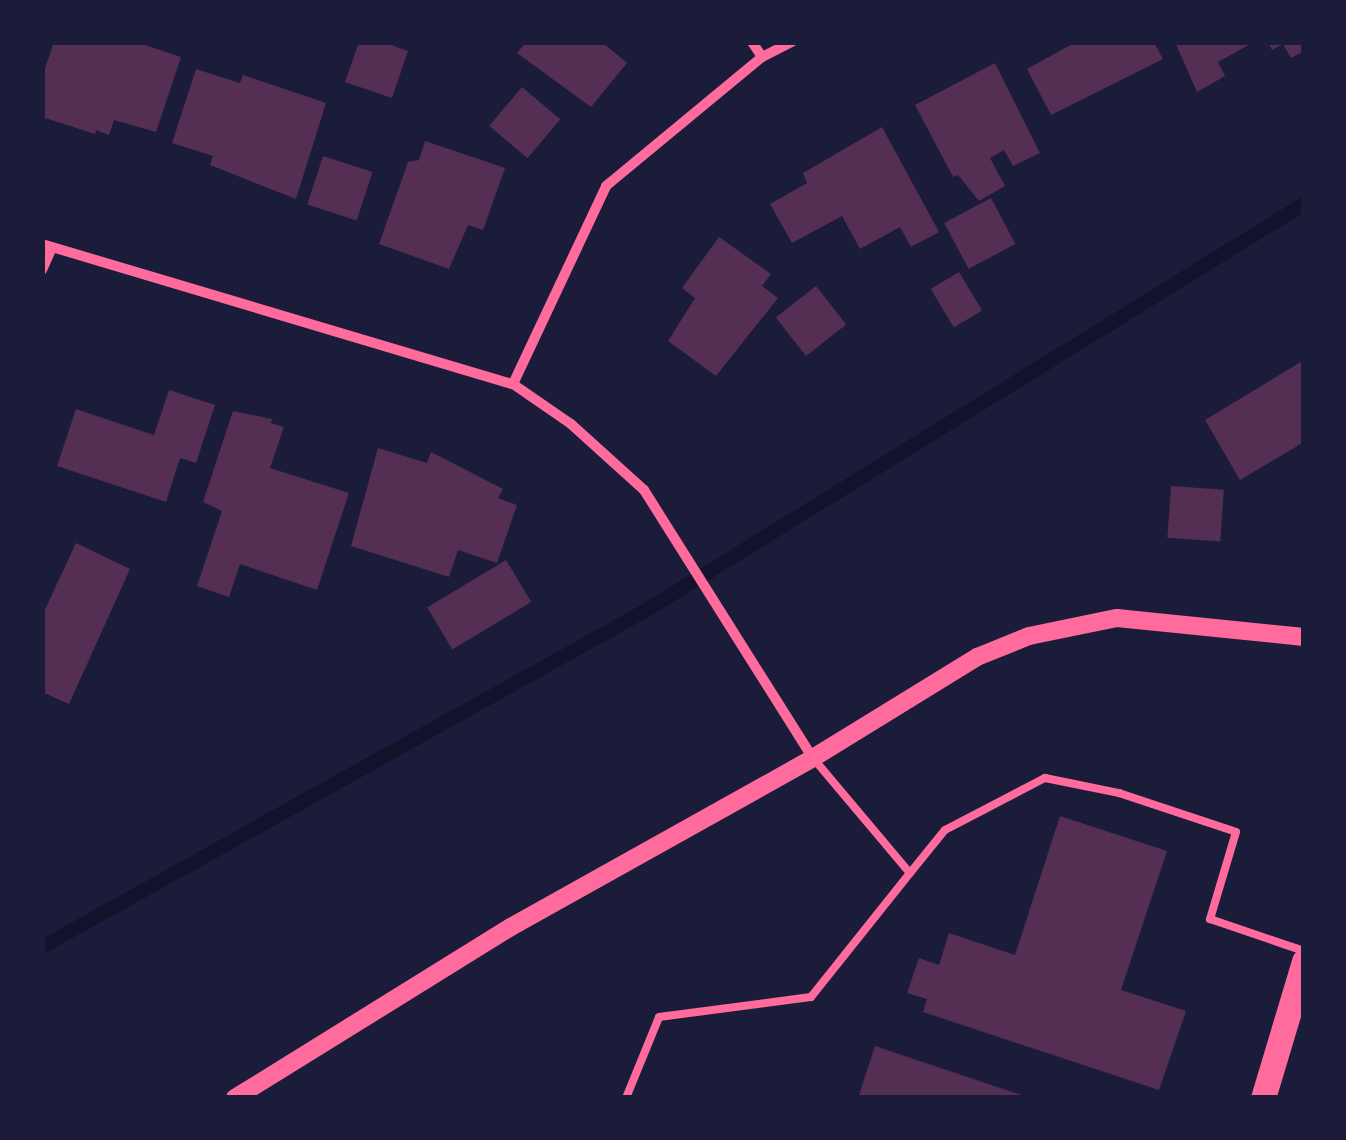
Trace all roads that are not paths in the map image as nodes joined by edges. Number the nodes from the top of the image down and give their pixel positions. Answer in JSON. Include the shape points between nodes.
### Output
{"nodes":[{"id":1,"x":752,"y":42,"type":"edge"},
{"id":2,"x":792,"y":42,"type":"edge"},
{"id":3,"x":762,"y":57,"type":"junction"},
{"id":4,"x":47,"y":246,"type":"edge"},
{"id":5,"x":42,"y":270,"type":"edge"},
{"id":6,"x":513,"y":384,"type":"junction"},
{"id":7,"x":1304,"y":637,"type":"edge"},
{"id":8,"x":814,"y":758,"type":"junction"},
{"id":9,"x":910,"y":872,"type":"junction"},
{"id":10,"x":1304,"y":951,"type":"edge"},
{"id":11,"x":1304,"y":960,"type":"edge"},
{"id":12,"x":235,"y":1098,"type":"edge"},
{"id":13,"x":626,"y":1098,"type":"edge"},
{"id":14,"x":1263,"y":1098,"type":"edge"}],
"edges":[{"from":1,"to":3,"type":"street"},
{"from":2,"to":3,"type":"street"},
{"from":3,"to":6,"type":"street","via":[[606,186]]},
{"from":4,"to":5,"type":"street"},
{"from":4,"to":6,"type":"street"},
{"from":6,"to":8,"type":"street","via":[[571,424],[644,490]]},
{"from":7,"to":8,"type":"street","via":[[1116,618],[1029,636],[977,657]]},
{"from":8,"to":9,"type":"lane"},
{"from":8,"to":12,"type":"street","via":[[511,927]]},
{"from":9,"to":10,"type":"lane","via":[[944,830],[1045,778],[1119,792],[1236,832],[1210,919]]},
{"from":9,"to":13,"type":"lane","via":[[811,997],[660,1017]]},
{"from":11,"to":14,"type":"main road"}]}
